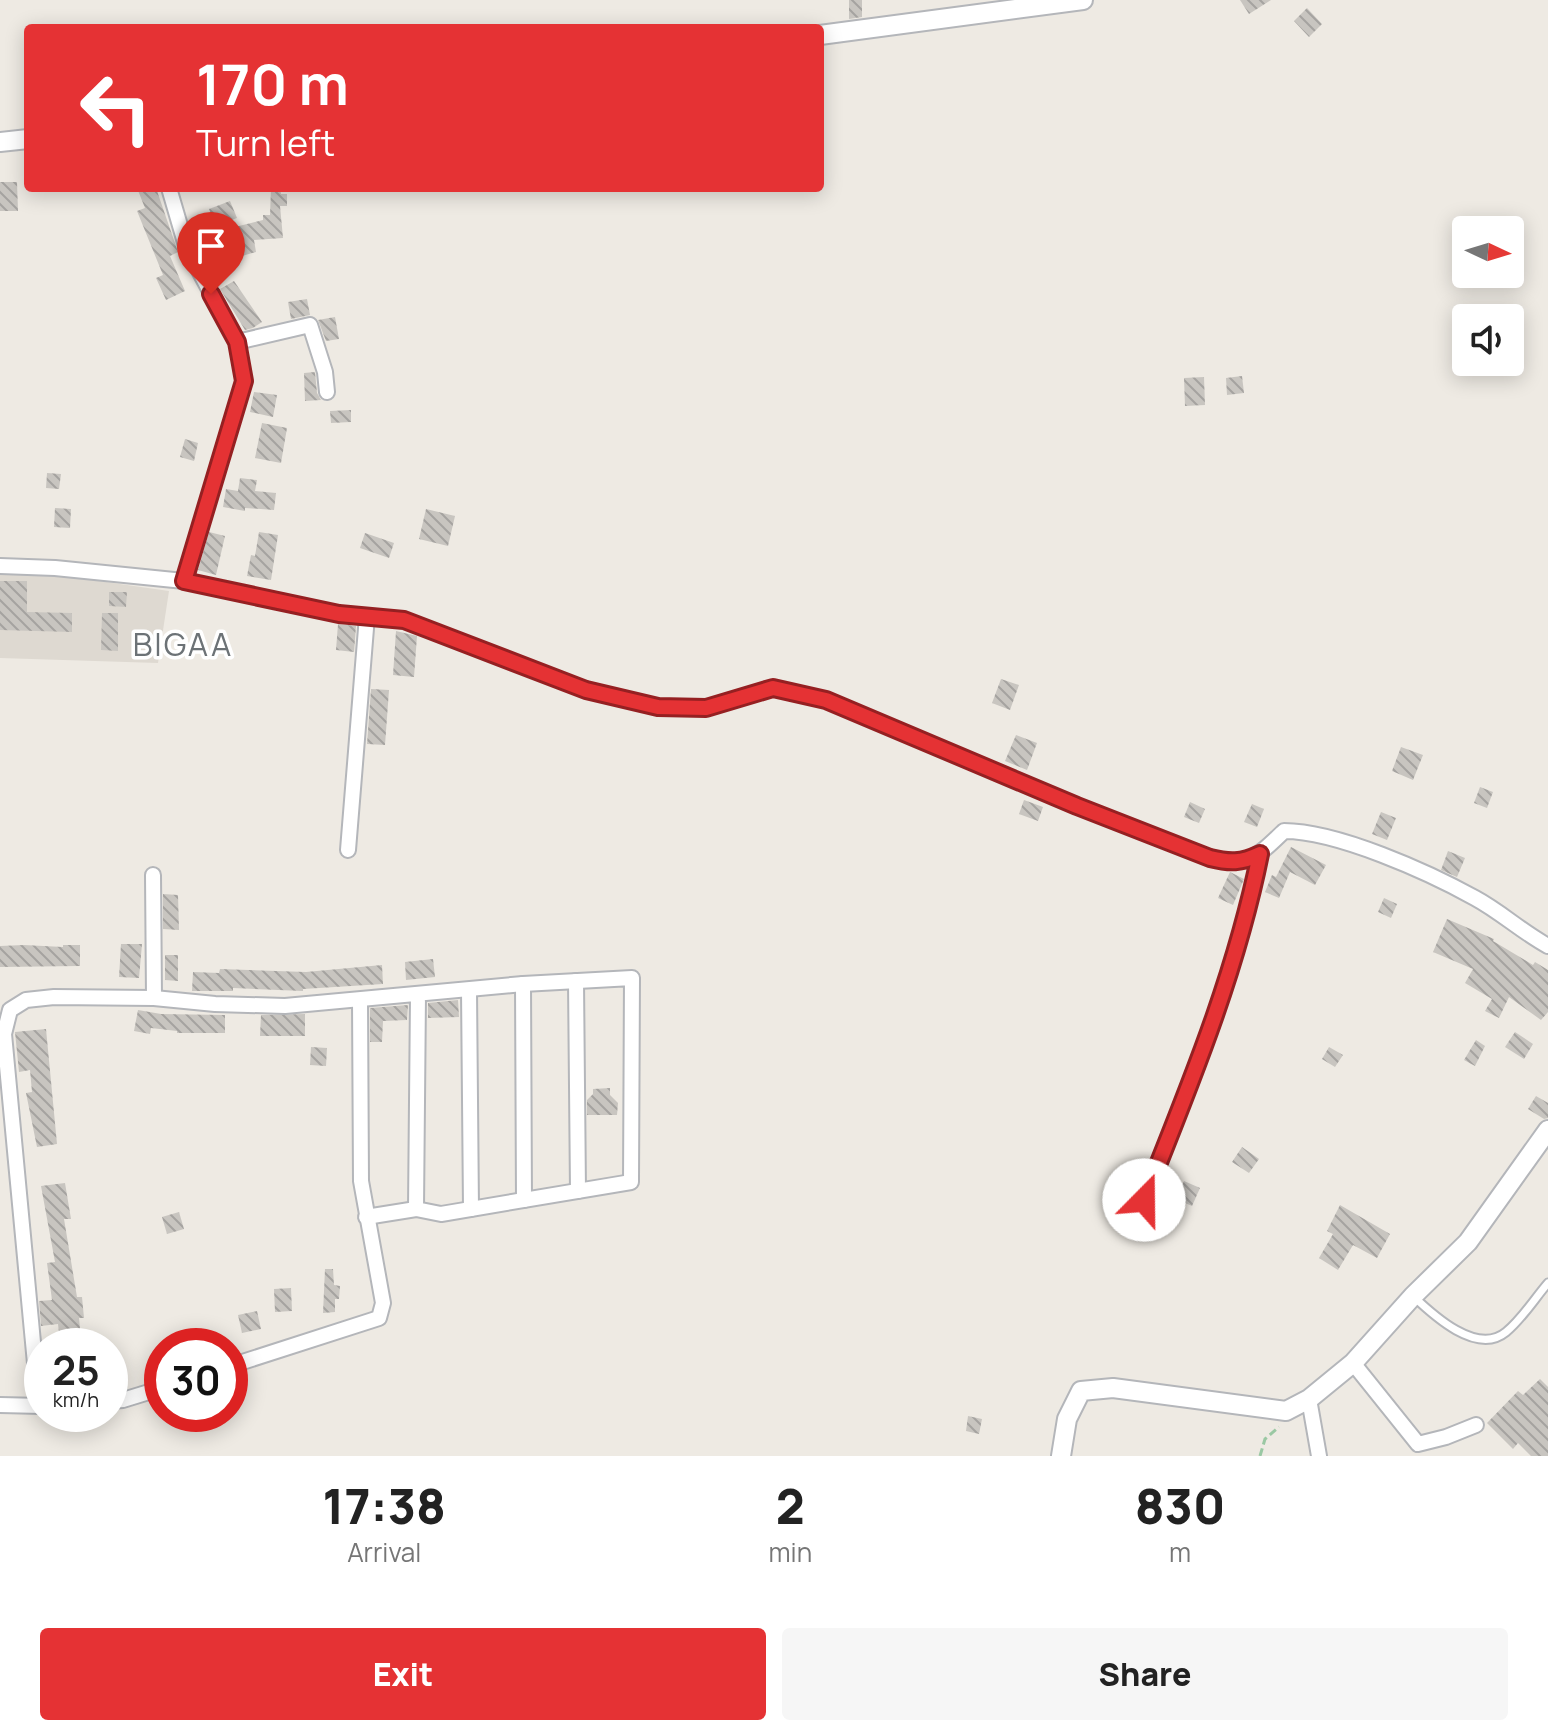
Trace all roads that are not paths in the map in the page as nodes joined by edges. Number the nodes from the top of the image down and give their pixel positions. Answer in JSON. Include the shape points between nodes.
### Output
{"nodes":[{"id":1,"x":1083,"y":0,"type":"edge"},
{"id":2,"x":824,"y":34,"type":"edge"},
{"id":3,"x":24,"y":139,"type":"edge"},
{"id":4,"x":0,"y":142,"type":"edge"},
{"id":5,"x":170,"y":192,"type":"edge"},
{"id":6,"x":237,"y":342,"type":"junction"},
{"id":7,"x":327,"y":392,"type":"dead end"},
{"id":8,"x":0,"y":566,"type":"edge"},
{"id":9,"x":184,"y":581,"type":"junction"},
{"id":10,"x":367,"y":616,"type":"junction"},
{"id":11,"x":348,"y":850,"type":"dead end"},
{"id":12,"x":1260,"y":854,"type":"junction"},
{"id":13,"x":153,"y":875,"type":"dead end"},
{"id":14,"x":1548,"y":946,"type":"edge"},
{"id":15,"x":576,"y":981,"type":"junction"},
{"id":16,"x":523,"y":984,"type":"junction"},
{"id":17,"x":469,"y":990,"type":"junction"},
{"id":18,"x":418,"y":995,"type":"junction"},
{"id":19,"x":154,"y":998,"type":"junction"},
{"id":20,"x":360,"y":1000,"type":"junction"},
{"id":21,"x":1548,"y":1130,"type":"edge"},
{"id":22,"x":578,"y":1191,"type":"junction"},
{"id":23,"x":524,"y":1200,"type":"junction"},
{"id":24,"x":1144,"y":1200,"type":"dead end"},
{"id":25,"x":416,"y":1209,"type":"junction"},
{"id":26,"x":471,"y":1209,"type":"junction"},
{"id":27,"x":366,"y":1217,"type":"junction"},
{"id":28,"x":1548,"y":1283,"type":"edge"},
{"id":29,"x":1413,"y":1296,"type":"junction"},
{"id":30,"x":32,"y":1328,"type":"edge"},
{"id":31,"x":248,"y":1360,"type":"edge"},
{"id":32,"x":1353,"y":1363,"type":"junction"},
{"id":33,"x":1309,"y":1399,"type":"junction"},
{"id":34,"x":0,"y":1405,"type":"edge"},
{"id":35,"x":24,"y":1406,"type":"edge"},
{"id":36,"x":1476,"y":1425,"type":"dead end"},
{"id":37,"x":1061,"y":1456,"type":"edge"},
{"id":38,"x":1319,"y":1456,"type":"edge"}],
"edges":[{"from":1,"to":2,"type":"street"},
{"from":3,"to":4,"type":"street"},
{"from":5,"to":6,"type":"street","via":[[186,246]]},
{"from":6,"to":7,"type":"street","via":[[310,325]]},
{"from":6,"to":9,"type":"street","via":[[244,381]]},
{"from":8,"to":9,"type":"street"},
{"from":9,"to":10,"type":"street"},
{"from":10,"to":11,"type":"street"},
{"from":10,"to":12,"type":"street","via":[[404,620],[586,690],[658,707],[706,708],[773,688],[826,700],[1210,858],[1231,863]]},
{"from":12,"to":14,"type":"street","via":[[1284,831],[1343,843],[1415,867]]},
{"from":12,"to":24,"type":"street","via":[[1205,1046]]},
{"from":13,"to":19,"type":"street"},
{"from":15,"to":16,"type":"street"},
{"from":15,"to":22,"type":"street"},
{"from":15,"to":22,"type":"street","via":[[632,978],[631,1182]]},
{"from":16,"to":17,"type":"street"},
{"from":16,"to":23,"type":"street"},
{"from":17,"to":18,"type":"street"},
{"from":17,"to":26,"type":"street"},
{"from":18,"to":20,"type":"street"},
{"from":18,"to":25,"type":"street"},
{"from":19,"to":20,"type":"street","via":[[285,1006]]},
{"from":19,"to":30,"type":"street","via":[[54,997],[26,1000],[10,1010],[4,1034]]},
{"from":20,"to":27,"type":"street","via":[[361,1181]]},
{"from":21,"to":29,"type":"street","via":[[1468,1242]]},
{"from":22,"to":23,"type":"street"},
{"from":23,"to":26,"type":"street"},
{"from":25,"to":26,"type":"street","via":[[441,1214]]},
{"from":25,"to":27,"type":"street"},
{"from":27,"to":31,"type":"street","via":[[383,1303],[379,1318]]},
{"from":28,"to":29,"type":"lane","via":[[1504,1334],[1480,1340],[1442,1324]]},
{"from":29,"to":32,"type":"street"},
{"from":32,"to":33,"type":"street"},
{"from":32,"to":36,"type":"street","via":[[1418,1444]]},
{"from":33,"to":37,"type":"street","via":[[1286,1411],[1113,1388],[1081,1391],[1067,1419]]},
{"from":33,"to":38,"type":"street"},
{"from":34,"to":35,"type":"street"}]}
